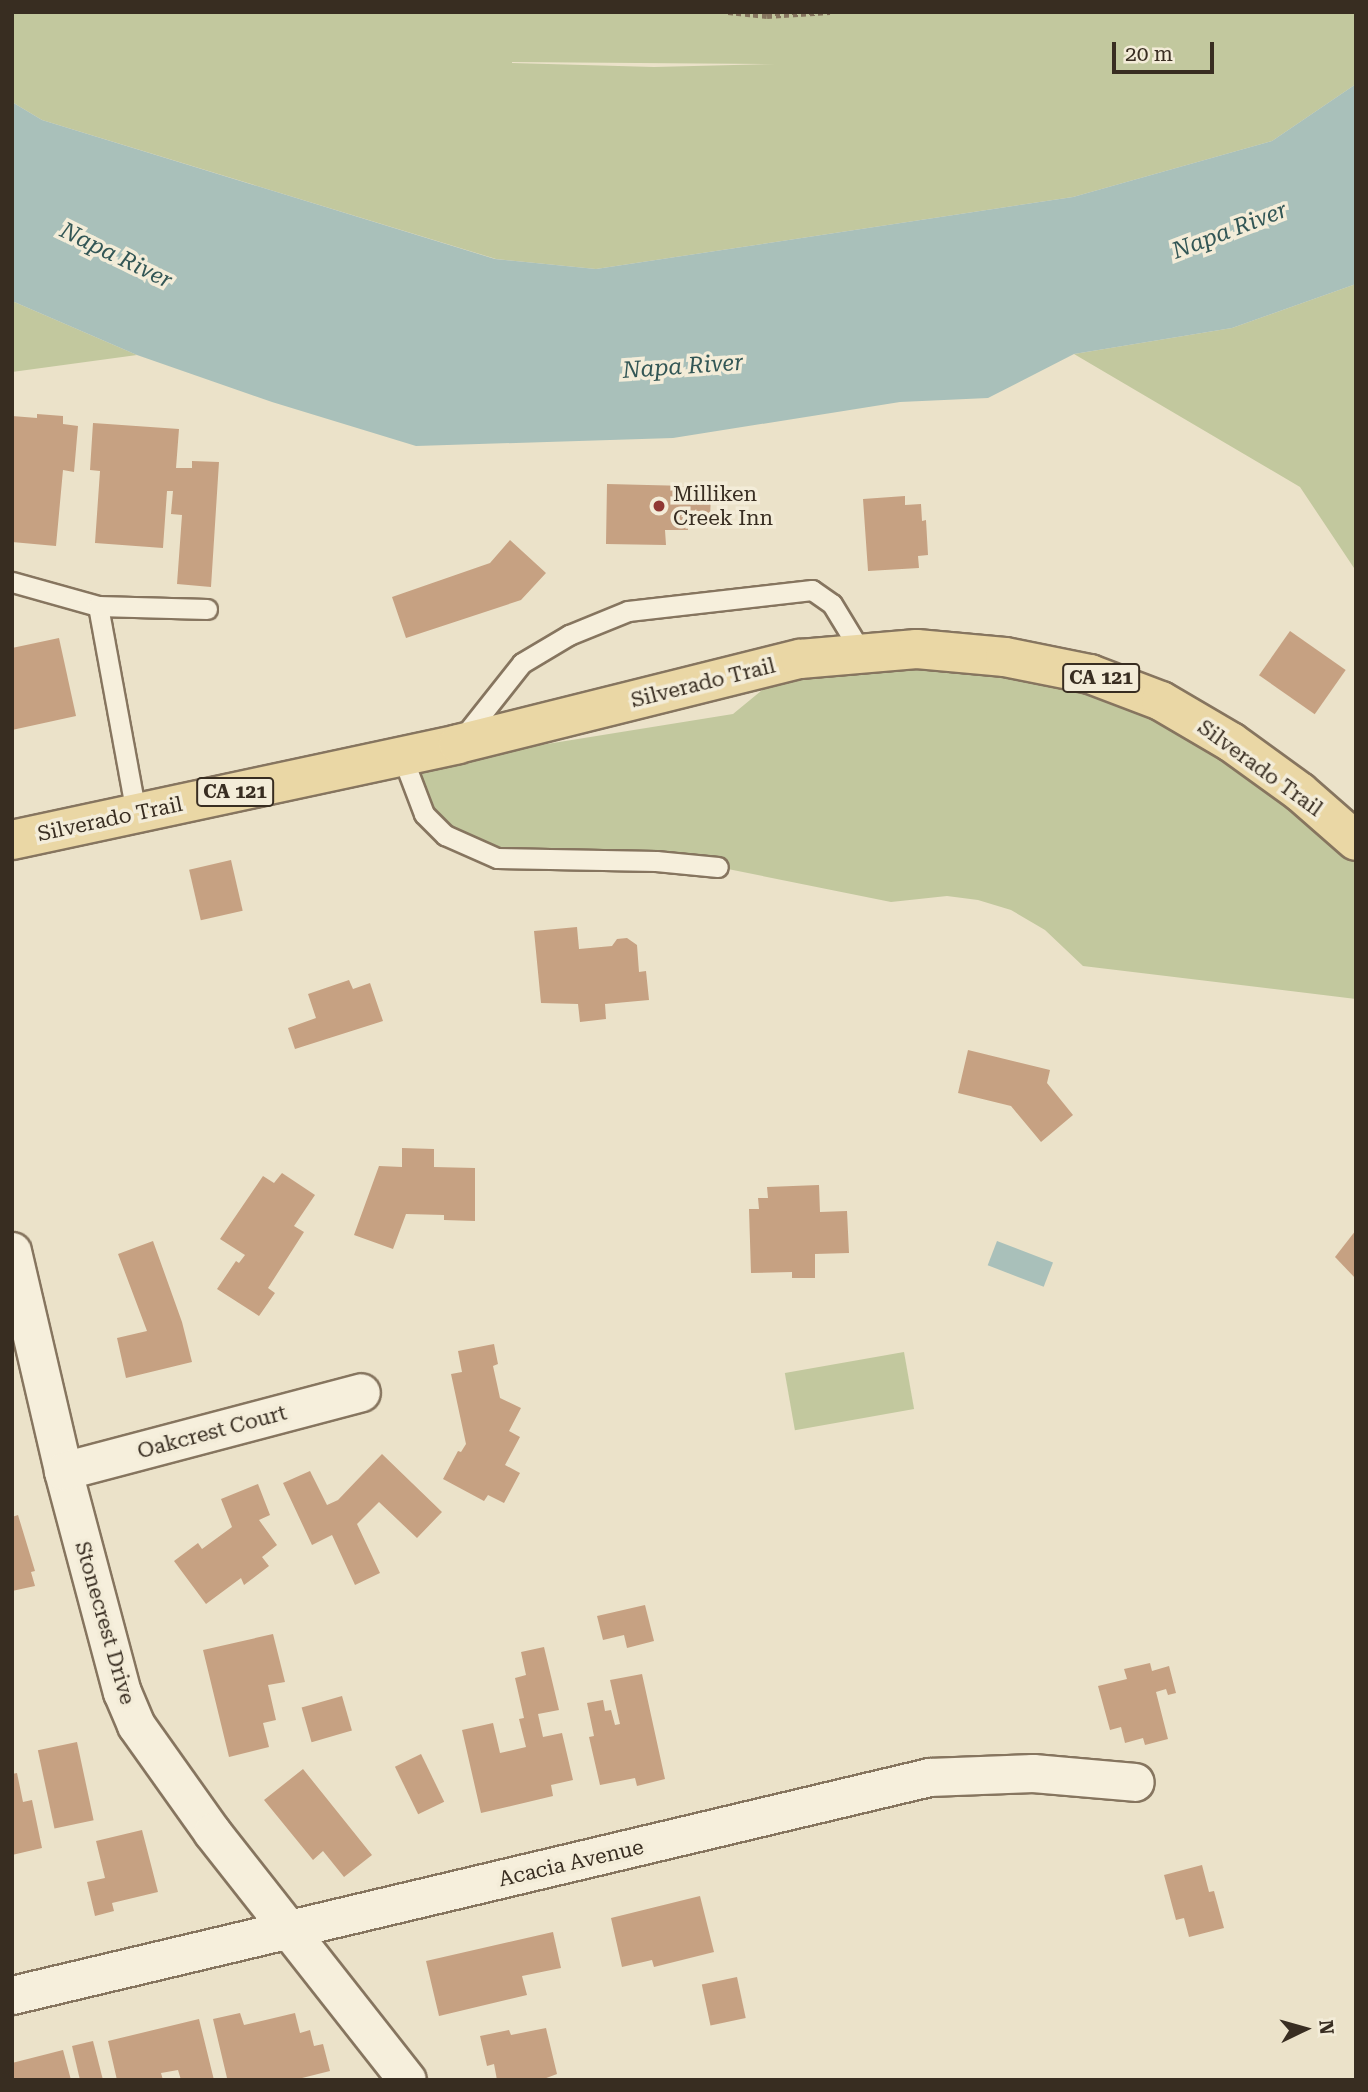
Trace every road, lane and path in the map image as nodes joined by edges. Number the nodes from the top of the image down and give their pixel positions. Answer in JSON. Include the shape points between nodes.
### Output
{"nodes":[{"id":1,"x":728,"y":12,"type":"edge"},
{"id":2,"x":830,"y":12,"type":"edge"},
{"id":3,"x":12,"y":582,"type":"edge"},
{"id":4,"x":98,"y":606,"type":"junction"},
{"id":5,"x":207,"y":609,"type":"dead end"},
{"id":6,"x":863,"y":655,"type":"junction"},
{"id":7,"x":458,"y":744,"type":"junction"},
{"id":8,"x":402,"y":756,"type":"junction"},
{"id":9,"x":136,"y":813,"type":"junction"},
{"id":10,"x":12,"y":840,"type":"edge"},
{"id":11,"x":1356,"y":841,"type":"edge"},
{"id":12,"x":718,"y":867,"type":"dead end"},
{"id":13,"x":12,"y":1251,"type":"edge"},
{"id":14,"x":360,"y":1392,"type":"dead end"},
{"id":15,"x":63,"y":1471,"type":"junction"},
{"id":16,"x":1135,"y":1782,"type":"dead end"},
{"id":17,"x":290,"y":1930,"type":"junction"},
{"id":18,"x":12,"y":1994,"type":"edge"},
{"id":19,"x":407,"y":2080,"type":"edge"}],
"edges":[{"from":1,"to":2,"type":"path","via":[[767,16]]},
{"from":3,"to":4,"type":"lane"},
{"from":4,"to":5,"type":"lane"},
{"from":4,"to":9,"type":"lane"},
{"from":6,"to":7,"type":"main road","name":"Silverado Trail","number":"CA 121","via":[[800,659]]},
{"from":6,"to":7,"type":"lane","via":[[832,604],[812,590],[628,611],[569,635],[522,663]]},
{"from":6,"to":11,"type":"main road","name":"Silverado Trail","number":"CA 121","via":[[917,649],[1005,657],[1090,674],[1161,701],[1231,742]]},
{"from":7,"to":8,"type":"main road","name":"Silverado Trail","number":"CA 121"},
{"from":8,"to":9,"type":"main road","name":"Silverado Trail","number":"CA 121"},
{"from":8,"to":12,"type":"lane","via":[[424,814],[445,835],[487,854],[546,861],[656,861]]},
{"from":9,"to":10,"type":"main road","name":"Silverado Trail","number":"CA 121"},
{"from":13,"to":15,"type":"street","name":"Stonecrest Drive"},
{"from":14,"to":15,"type":"street","name":"Oakcrest Court"},
{"from":15,"to":17,"type":"street","name":"Stonecrest Drive","via":[[122,1692],[136,1725],[212,1832]]},
{"from":16,"to":17,"type":"street","name":"Acacia Avenue","via":[[1033,1773],[929,1777]]},
{"from":17,"to":18,"type":"street","name":"Acacia Avenue"},
{"from":17,"to":19,"type":"street","name":"Stonecrest Drive"}]}
